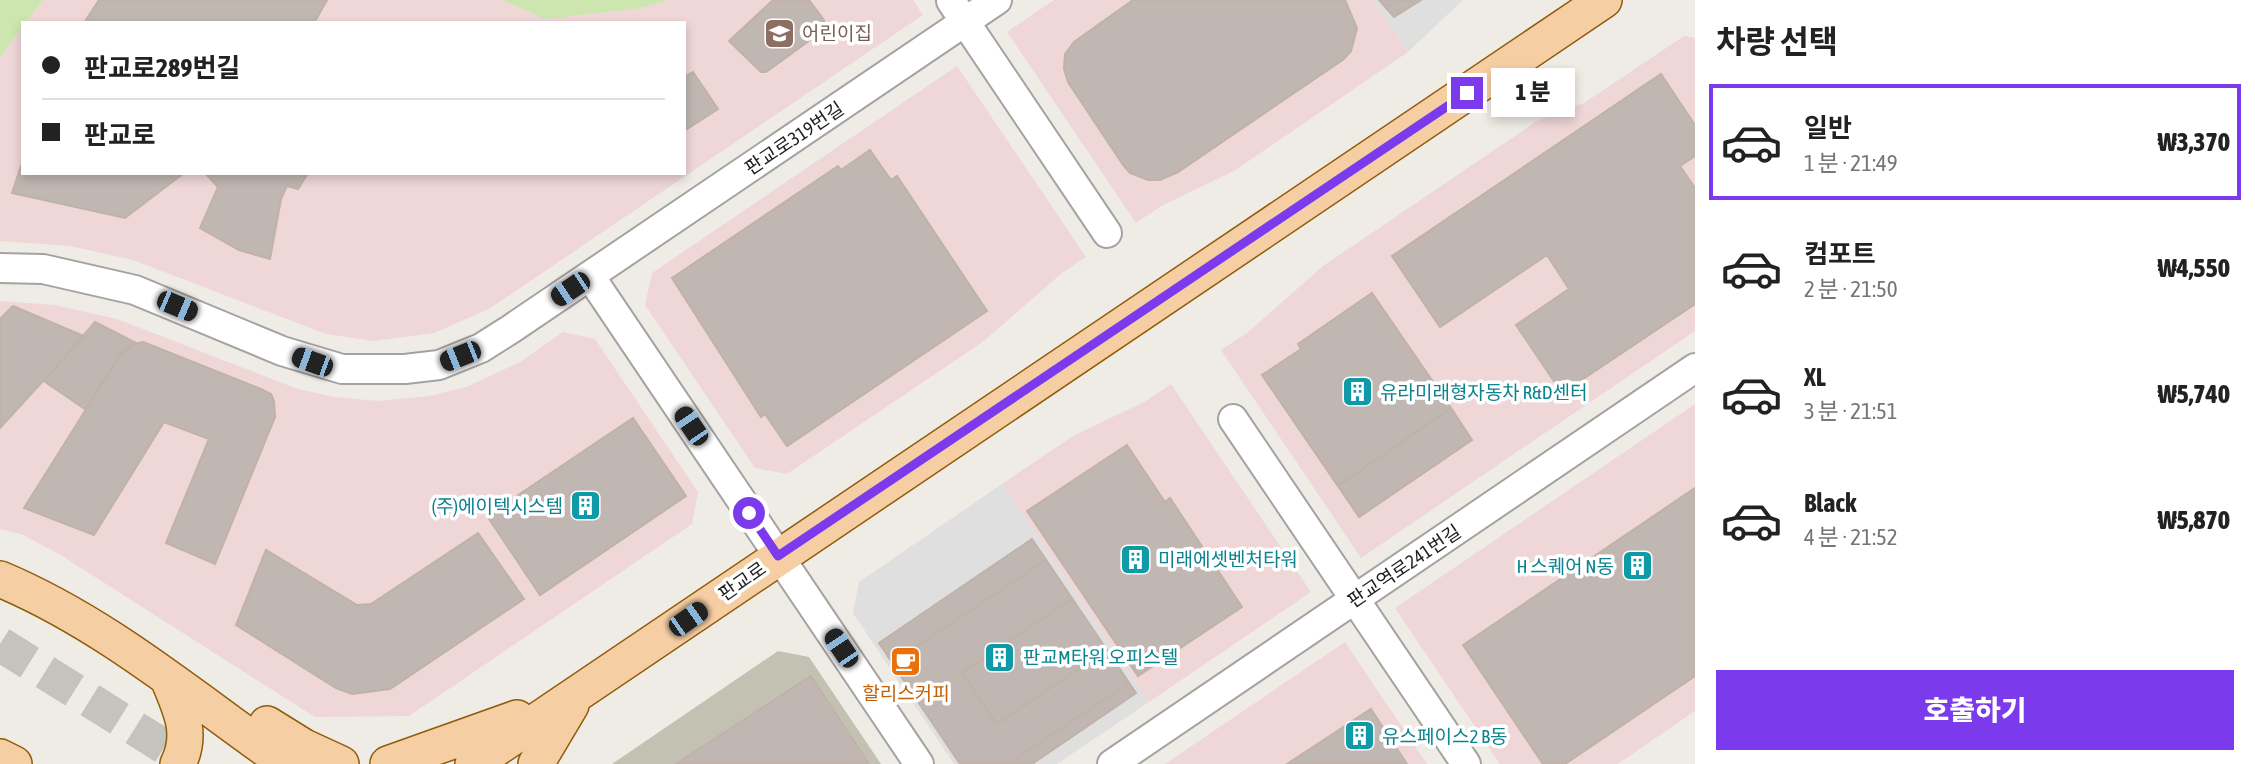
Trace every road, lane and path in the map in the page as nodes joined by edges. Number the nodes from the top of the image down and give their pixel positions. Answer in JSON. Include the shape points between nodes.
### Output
{"nodes":[{"id":1,"x":997,"y":0,"type":"edge"},
{"id":2,"x":1604,"y":0,"type":"edge"},
{"id":3,"x":951,"y":1,"type":"edge"},
{"id":4,"x":1107,"y":233,"type":"dead end"},
{"id":5,"x":0,"y":268,"type":"edge"},
{"id":6,"x":590,"y":276,"type":"junction"},
{"id":7,"x":1695,"y":368,"type":"edge"},
{"id":8,"x":1233,"y":419,"type":"dead end"},
{"id":9,"x":778,"y":556,"type":"junction"},
{"id":10,"x":0,"y":579,"type":"edge"},
{"id":11,"x":169,"y":681,"type":"junction"},
{"id":12,"x":576,"y":696,"type":"junction"},
{"id":13,"x":0,"y":757,"type":"edge"},
{"id":14,"x":14,"y":764,"type":"edge"},
{"id":15,"x":178,"y":764,"type":"edge"},
{"id":16,"x":287,"y":764,"type":"edge"},
{"id":17,"x":341,"y":764,"type":"edge"},
{"id":18,"x":388,"y":764,"type":"edge"},
{"id":19,"x":473,"y":764,"type":"edge"},
{"id":20,"x":536,"y":764,"type":"edge"},
{"id":21,"x":919,"y":764,"type":"edge"},
{"id":22,"x":1112,"y":764,"type":"edge"},
{"id":23,"x":1466,"y":764,"type":"edge"}],
"edges":[{"from":1,"to":6,"type":"street","name":"판교로319번길"},
{"from":2,"to":9,"type":"main road","name":"판교로"},
{"from":3,"to":4,"type":"street"},
{"from":5,"to":6,"type":"street","name":"판교로319번길","via":[[43,269],[135,290],[312,362],[369,370],[439,365],[481,348]]},
{"from":6,"to":9,"type":"street"},
{"from":7,"to":22,"type":"street","name":"판교역로241번길"},
{"from":8,"to":23,"type":"street"},
{"from":9,"to":12,"type":"main road","name":"판교로"},
{"from":9,"to":21,"type":"street"},
{"from":10,"to":11,"type":"main road","via":[[101,631]]},
{"from":11,"to":15,"type":"main road","via":[[183,714],[186,748]]},
{"from":11,"to":16,"type":"main road"},
{"from":11,"to":17,"type":"main road","via":[[219,693],[304,747]]},
{"from":12,"to":18,"type":"main road"},
{"from":12,"to":19,"type":"main road","name":"판교로"},
{"from":12,"to":20,"type":"main road"},
{"from":13,"to":14,"type":"main road"}]}
